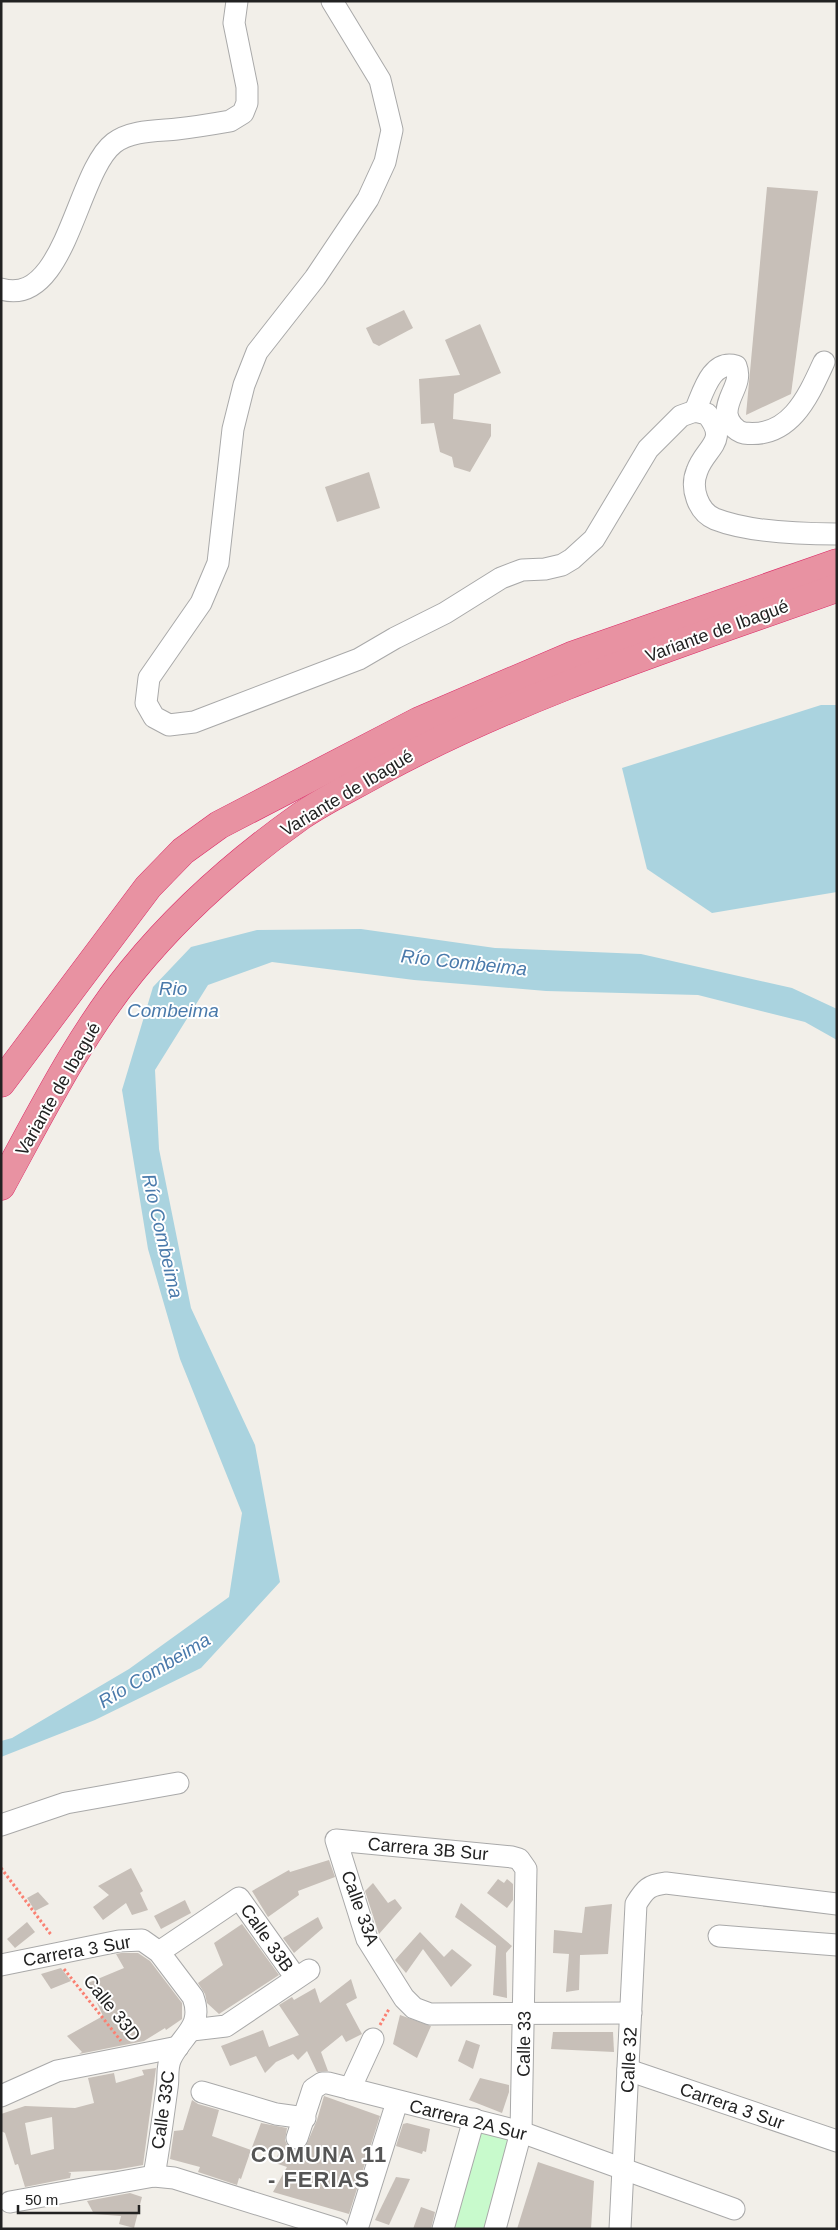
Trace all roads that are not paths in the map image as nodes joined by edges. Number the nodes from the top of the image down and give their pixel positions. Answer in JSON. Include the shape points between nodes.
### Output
{"nodes":[{"id":1,"x":237,"y":1,"type":"edge"},
{"id":2,"x":332,"y":1,"type":"edge"},
{"id":3,"x":1,"y":290,"type":"edge"},
{"id":4,"x":824,"y":362,"type":"dead end"},
{"id":5,"x":695,"y":411,"type":"junction"},
{"id":6,"x":837,"y":534,"type":"edge"},
{"id":7,"x":837,"y":563,"type":"edge"},
{"id":8,"x":837,"y":588,"type":"edge"},
{"id":9,"x":1,"y":1083,"type":"edge"},
{"id":10,"x":3,"y":1181,"type":"edge"},
{"id":11,"x":178,"y":1783,"type":"dead end"},
{"id":12,"x":1,"y":1825,"type":"edge"},
{"id":13,"x":336,"y":1840,"type":"joint"},
{"id":14,"x":519,"y":1858,"type":"joint"},
{"id":15,"x":837,"y":1904,"type":"edge"},
{"id":16,"x":719,"y":1936,"type":"dead end"},
{"id":17,"x":837,"y":1945,"type":"edge"},
{"id":18,"x":156,"y":1949,"type":"junction"},
{"id":19,"x":1,"y":1965,"type":"edge"},
{"id":20,"x":524,"y":2013,"type":"junction"},
{"id":21,"x":631,"y":2013,"type":"junction"},
{"id":22,"x":192,"y":2030,"type":"junction"},
{"id":23,"x":373,"y":2039,"type":"road end"},
{"id":24,"x":178,"y":2047,"type":"junction"},
{"id":25,"x":628,"y":2070,"type":"junction"},
{"id":26,"x":350,"y":2089,"type":"junction"},
{"id":27,"x":202,"y":2092,"type":"dead end"},
{"id":28,"x":1,"y":2096,"type":"edge"},
{"id":29,"x":397,"y":2102,"type":"junction"},
{"id":30,"x":305,"y":2118,"type":"junction"},
{"id":31,"x":474,"y":2120,"type":"junction"},
{"id":32,"x":521,"y":2132,"type":"junction"},
{"id":33,"x":297,"y":2138,"type":"dead end"},
{"id":34,"x":837,"y":2141,"type":"edge"},
{"id":35,"x":622,"y":2166,"type":"junction"},
{"id":36,"x":154,"y":2176,"type":"junction"},
{"id":37,"x":10,"y":2202,"type":"dead end"},
{"id":38,"x":734,"y":2209,"type":"dead end"},
{"id":39,"x":337,"y":2229,"type":"edge"},
{"id":40,"x":357,"y":2229,"type":"edge"},
{"id":41,"x":443,"y":2229,"type":"edge"},
{"id":42,"x":495,"y":2229,"type":"edge"},
{"id":43,"x":620,"y":2229,"type":"edge"}],
"edges":[{"from":1,"to":3,"type":"street","via":[[234,23],[247,103],[242,113],[230,121],[138,133],[115,142],[97,162],[63,246],[48,271],[31,285],[13,293]]},
{"from":2,"to":5,"type":"street","via":[[380,80],[392,130],[385,162],[368,199],[326,262],[257,352],[244,385],[233,430],[218,563],[201,603],[149,678],[146,703],[154,717],[168,725],[194,722],[336,669],[445,613],[501,578],[522,570],[562,565],[594,539],[648,449],[681,416]]},
{"from":4,"to":5,"type":"street","via":[[796,413],[786,424],[773,430],[741,432],[731,425],[727,413],[739,374],[736,366],[728,363],[714,372]]},
{"from":5,"to":6,"type":"street","via":[[707,414],[716,431],[716,443],[696,471],[694,496],[704,511],[714,519],[750,528]]},
{"from":7,"to":9,"type":"highway","name":"Variante de Ibagué","via":[[570,656],[420,721],[219,825],[183,852],[148,887]]},
{"from":8,"to":10,"type":"highway","name":"Variante de Ibagué","via":[[573,683],[434,742],[303,815],[256,850],[190,907],[131,972],[81,1044]]},
{"from":11,"to":12,"type":"street","via":[[66,1803]]},
{"from":13,"to":14,"type":"street","name":"Carrera 3B Sur"},
{"from":13,"to":20,"type":"street","name":"Calle 33A","via":[[367,1939],[409,2003],[430,2014]]},
{"from":14,"to":20,"type":"street","name":"Calle 33","via":[[526,1869]]},
{"from":15,"to":21,"type":"street","name":"Calle 32","via":[[666,1883],[653,1885],[636,1904]]},
{"from":16,"to":17,"type":"street"},
{"from":18,"to":19,"type":"street","name":"Carrera 3 Sur","via":[[142,1940],[132,1939]]},
{"from":18,"to":22,"type":"street","via":[[193,1997],[196,2016]]},
{"from":18,"to":22,"type":"street","name":"Calle 33B","via":[[239,1898],[302,1974],[226,2026]]},
{"from":20,"to":21,"type":"street"},
{"from":20,"to":32,"type":"street","name":"Calle 33"},
{"from":21,"to":25,"type":"street","name":"Calle 32"},
{"from":22,"to":24,"type":"street","name":"Calle 33C"},
{"from":23,"to":26,"type":"street"},
{"from":24,"to":28,"type":"street","via":[[57,2071]]},
{"from":24,"to":36,"type":"street","name":"Calle 33C","via":[[167,2069],[168,2085]]},
{"from":25,"to":34,"type":"street","name":"Carrera 3 Sur"},
{"from":25,"to":35,"type":"street","name":"Calle 32"},
{"from":26,"to":29,"type":"street","name":"Carrera 2A Sur"},
{"from":26,"to":30,"type":"street","name":"Carrera 2A Sur","via":[[322,2083],[313,2089]]},
{"from":27,"to":30,"type":"street","via":[[276,2114]]},
{"from":29,"to":31,"type":"street","name":"Carrera 2A Sur"},
{"from":29,"to":40,"type":"street"},
{"from":30,"to":33,"type":"street"},
{"from":31,"to":32,"type":"street","name":"Carrera 2A Sur"},
{"from":31,"to":41,"type":"street"},
{"from":32,"to":35,"type":"street","name":"Carrera 2A Sur"},
{"from":32,"to":42,"type":"street","name":"Calle 33"},
{"from":35,"to":38,"type":"street","name":"Carrera 2A Sur"},
{"from":35,"to":43,"type":"street","name":"Calle 32"},
{"from":36,"to":37,"type":"street"},
{"from":36,"to":39,"type":"street","via":[[174,2178]]}]}
